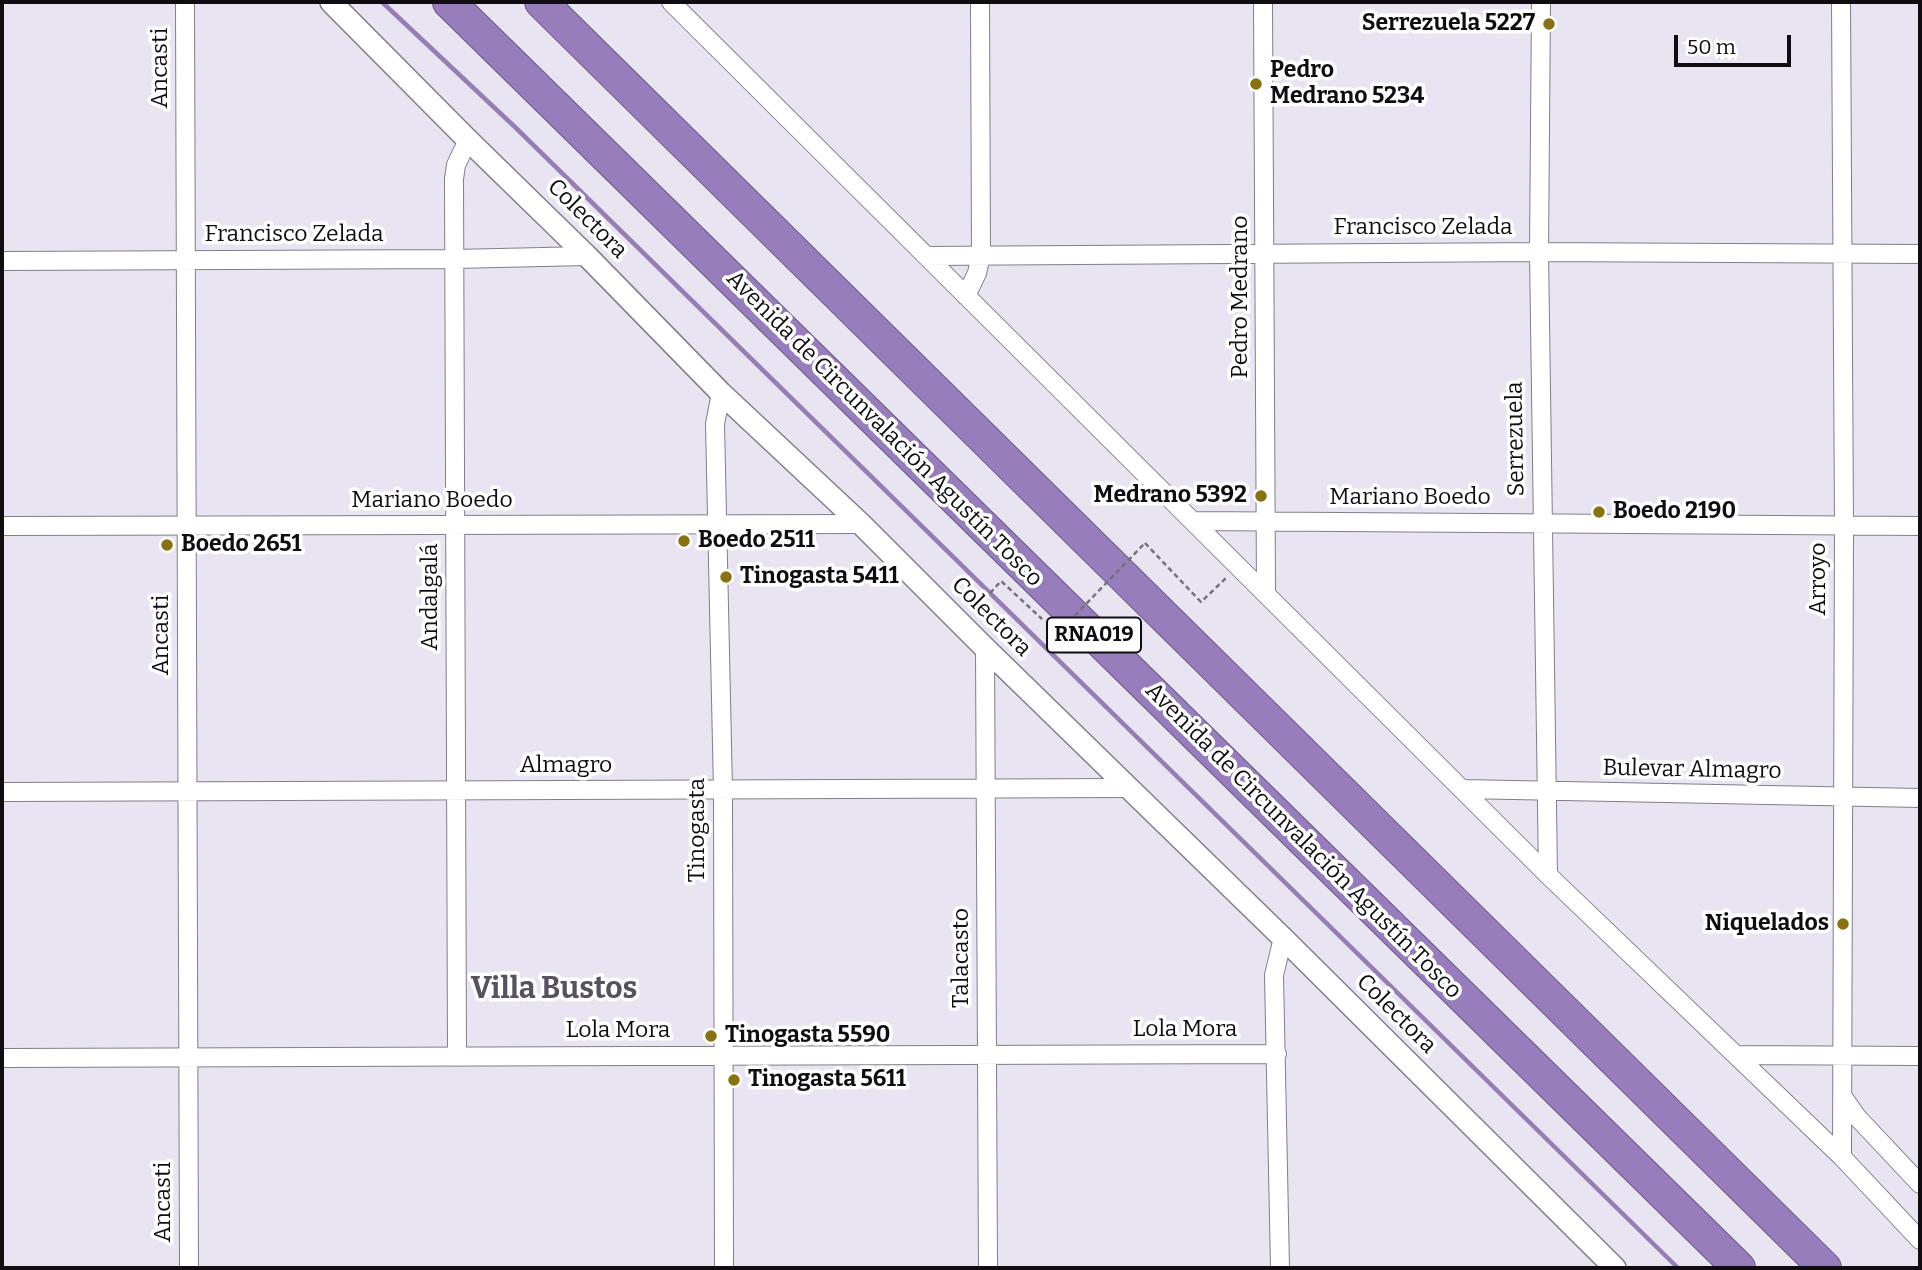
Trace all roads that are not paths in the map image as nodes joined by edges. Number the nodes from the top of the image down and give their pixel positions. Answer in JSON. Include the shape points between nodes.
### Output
{"nodes":[{"id":1,"x":185,"y":2,"type":"edge"},
{"id":2,"x":331,"y":2,"type":"edge"},
{"id":3,"x":449,"y":2,"type":"edge"},
{"id":4,"x":541,"y":2,"type":"edge"},
{"id":5,"x":671,"y":2,"type":"edge"},
{"id":6,"x":979,"y":2,"type":"edge"},
{"id":7,"x":1263,"y":2,"type":"edge"},
{"id":8,"x":1541,"y":2,"type":"edge"},
{"id":9,"x":1841,"y":2,"type":"edge"},
{"id":10,"x":468,"y":140,"type":"junction"},
{"id":11,"x":1539,"y":252,"type":"junction"},
{"id":12,"x":1266,"y":254,"type":"junction"},
{"id":13,"x":1842,"y":254,"type":"junction"},
{"id":14,"x":1920,"y":254,"type":"edge"},
{"id":15,"x":981,"y":255,"type":"junction"},
{"id":16,"x":587,"y":256,"type":"junction"},
{"id":17,"x":926,"y":256,"type":"junction"},
{"id":18,"x":454,"y":259,"type":"junction"},
{"id":19,"x":185,"y":260,"type":"junction"},
{"id":20,"x":2,"y":261,"type":"edge"},
{"id":21,"x":966,"y":296,"type":"junction"},
{"id":22,"x":721,"y":393,"type":"junction"},
{"id":23,"x":1194,"y":521,"type":"junction"},
{"id":24,"x":1266,"y":522,"type":"junction"},
{"id":25,"x":1542,"y":522,"type":"junction"},
{"id":26,"x":861,"y":524,"type":"junction"},
{"id":27,"x":455,"y":525,"type":"junction"},
{"id":28,"x":718,"y":525,"type":"junction"},
{"id":29,"x":1844,"y":525,"type":"junction"},
{"id":30,"x":2,"y":526,"type":"edge"},
{"id":31,"x":186,"y":526,"type":"junction"},
{"id":32,"x":1920,"y":526,"type":"edge"},
{"id":33,"x":1266,"y":593,"type":"junction"},
{"id":34,"x":985,"y":648,"type":"junction"},
{"id":35,"x":1130,"y":788,"type":"junction"},
{"id":36,"x":986,"y":789,"type":"junction"},
{"id":37,"x":1462,"y":789,"type":"junction"},
{"id":38,"x":723,"y":790,"type":"junction"},
{"id":39,"x":456,"y":791,"type":"junction"},
{"id":40,"x":1546,"y":791,"type":"junction"},
{"id":41,"x":2,"y":792,"type":"edge"},
{"id":42,"x":187,"y":792,"type":"junction"},
{"id":43,"x":1843,"y":797,"type":"junction"},
{"id":44,"x":1920,"y":798,"type":"edge"},
{"id":45,"x":1548,"y":875,"type":"junction"},
{"id":46,"x":1283,"y":938,"type":"junction"},
{"id":47,"x":1277,"y":1054,"type":"junction"},
{"id":48,"x":724,"y":1055,"type":"junction"},
{"id":49,"x":987,"y":1055,"type":"junction"},
{"id":50,"x":1737,"y":1055,"type":"junction"},
{"id":51,"x":457,"y":1056,"type":"junction"},
{"id":52,"x":1920,"y":1056,"type":"edge"},
{"id":53,"x":1843,"y":1057,"type":"junction"},
{"id":54,"x":2,"y":1058,"type":"edge"},
{"id":55,"x":188,"y":1058,"type":"junction"},
{"id":56,"x":1843,"y":1097,"type":"junction"},
{"id":57,"x":1842,"y":1157,"type":"junction"},
{"id":58,"x":1920,"y":1184,"type":"edge"},
{"id":59,"x":1920,"y":1240,"type":"edge"},
{"id":60,"x":189,"y":1268,"type":"edge"},
{"id":61,"x":724,"y":1268,"type":"edge"},
{"id":62,"x":988,"y":1268,"type":"edge"},
{"id":63,"x":1280,"y":1268,"type":"edge"},
{"id":64,"x":1615,"y":1268,"type":"edge"},
{"id":65,"x":1739,"y":1268,"type":"edge"},
{"id":66,"x":1825,"y":1268,"type":"edge"}],
"edges":[{"from":1,"to":19,"type":"street","name":"Ancasti"},
{"from":2,"to":10,"type":"street","name":"Colectora"},
{"from":3,"to":65,"type":"highway","name":"Avenida de Circunvalación Agustín Tosco","number":"RNA019"},
{"from":4,"to":66,"type":"highway","number":"RNA019"},
{"from":5,"to":17,"type":"street"},
{"from":6,"to":15,"type":"street"},
{"from":7,"to":12,"type":"street","name":"Pedro Medrano"},
{"from":8,"to":11,"type":"street","name":"Serrezuela"},
{"from":9,"to":13,"type":"street","name":"Arroyo"},
{"from":10,"to":16,"type":"street","name":"Colectora"},
{"from":10,"to":18,"type":"street","name":"Andalgalá","via":[[454,179]]},
{"from":11,"to":12,"type":"street","name":"Francisco Zelada"},
{"from":11,"to":13,"type":"street","name":"Francisco Zelada"},
{"from":11,"to":25,"type":"street","name":"Serrezuela"},
{"from":12,"to":15,"type":"street","name":"Francisco Zelada"},
{"from":12,"to":24,"type":"street","name":"Pedro Medrano"},
{"from":13,"to":14,"type":"street","name":"Francisco Zelada"},
{"from":13,"to":29,"type":"street","name":"Arroyo"},
{"from":15,"to":17,"type":"street","name":"Francisco Zelada"},
{"from":15,"to":21,"type":"street"},
{"from":16,"to":18,"type":"street","name":"Francisco Zelada"},
{"from":16,"to":22,"type":"street","name":"Colectora"},
{"from":17,"to":21,"type":"street"},
{"from":18,"to":19,"type":"street","name":"Francisco Zelada"},
{"from":18,"to":27,"type":"street","name":"Andalgalá"},
{"from":19,"to":20,"type":"street","name":"Francisco Zelada"},
{"from":19,"to":31,"type":"street","name":"Ancasti"},
{"from":21,"to":23,"type":"street"},
{"from":22,"to":26,"type":"street","name":"Colectora"},
{"from":22,"to":28,"type":"street","name":"Tinogasta","via":[[715,424]]},
{"from":23,"to":24,"type":"street","name":"Mariano Boedo"},
{"from":23,"to":33,"type":"street"},
{"from":24,"to":25,"type":"street","name":"Mariano Boedo"},
{"from":24,"to":33,"type":"street","name":"Pedro Medrano"},
{"from":25,"to":29,"type":"street","name":"Mariano Boedo"},
{"from":25,"to":40,"type":"street","name":"Serrezuela"},
{"from":26,"to":28,"type":"street","name":"Mariano Boedo"},
{"from":26,"to":34,"type":"street","name":"Colectora"},
{"from":27,"to":28,"type":"street","name":"Mariano Boedo"},
{"from":27,"to":31,"type":"street","name":"Mariano Boedo"},
{"from":27,"to":39,"type":"street","name":"Andalgalá"},
{"from":28,"to":38,"type":"street","name":"Tinogasta"},
{"from":29,"to":32,"type":"street","name":"Mariano Boedo"},
{"from":29,"to":43,"type":"street","name":"Arroyo"},
{"from":30,"to":31,"type":"street","name":"Mariano Boedo"},
{"from":31,"to":42,"type":"street","name":"Ancasti"},
{"from":33,"to":37,"type":"street"},
{"from":34,"to":35,"type":"street","name":"Colectora"},
{"from":34,"to":36,"type":"street","name":"Talacasto"},
{"from":35,"to":36,"type":"street","name":"Almagro"},
{"from":35,"to":46,"type":"street","name":"Colectora"},
{"from":36,"to":38,"type":"street","name":"Almagro"},
{"from":36,"to":49,"type":"street","name":"Talacasto"},
{"from":37,"to":40,"type":"street","name":"Bulevar Almagro"},
{"from":37,"to":45,"type":"street"},
{"from":38,"to":39,"type":"street","name":"Almagro"},
{"from":38,"to":48,"type":"street","name":"Tinogasta"},
{"from":39,"to":42,"type":"street","name":"Almagro"},
{"from":39,"to":51,"type":"street","name":"Andalgalá"},
{"from":40,"to":43,"type":"street","name":"Bulevar Almagro"},
{"from":40,"to":45,"type":"street","name":"Serrezuela"},
{"from":41,"to":42,"type":"street","name":"Almagro"},
{"from":42,"to":55,"type":"street","name":"Ancasti"},
{"from":43,"to":44,"type":"street","name":"Bulevar Almagro"},
{"from":43,"to":53,"type":"street","name":"Arroyo"},
{"from":45,"to":50,"type":"street"},
{"from":46,"to":47,"type":"street","via":[[1274,975]]},
{"from":46,"to":64,"type":"street","name":"Colectora"},
{"from":47,"to":49,"type":"street","name":"Lola Mora"},
{"from":47,"to":63,"type":"street"},
{"from":48,"to":49,"type":"street","name":"Lola Mora"},
{"from":48,"to":51,"type":"street","name":"Lola Mora"},
{"from":48,"to":61,"type":"street","name":"Tinogasta"},
{"from":49,"to":62,"type":"street","name":"Talacasto"},
{"from":50,"to":53,"type":"street"},
{"from":50,"to":57,"type":"street"},
{"from":51,"to":55,"type":"street","name":"Lola Mora"},
{"from":52,"to":53,"type":"street"},
{"from":53,"to":56,"type":"street","name":"Arroyo"},
{"from":54,"to":55,"type":"street","name":"Lola Mora"},
{"from":55,"to":60,"type":"street","name":"Ancasti"},
{"from":56,"to":57,"type":"street","name":"Arroyo"},
{"from":56,"to":58,"type":"street"},
{"from":57,"to":59,"type":"street"}]}
